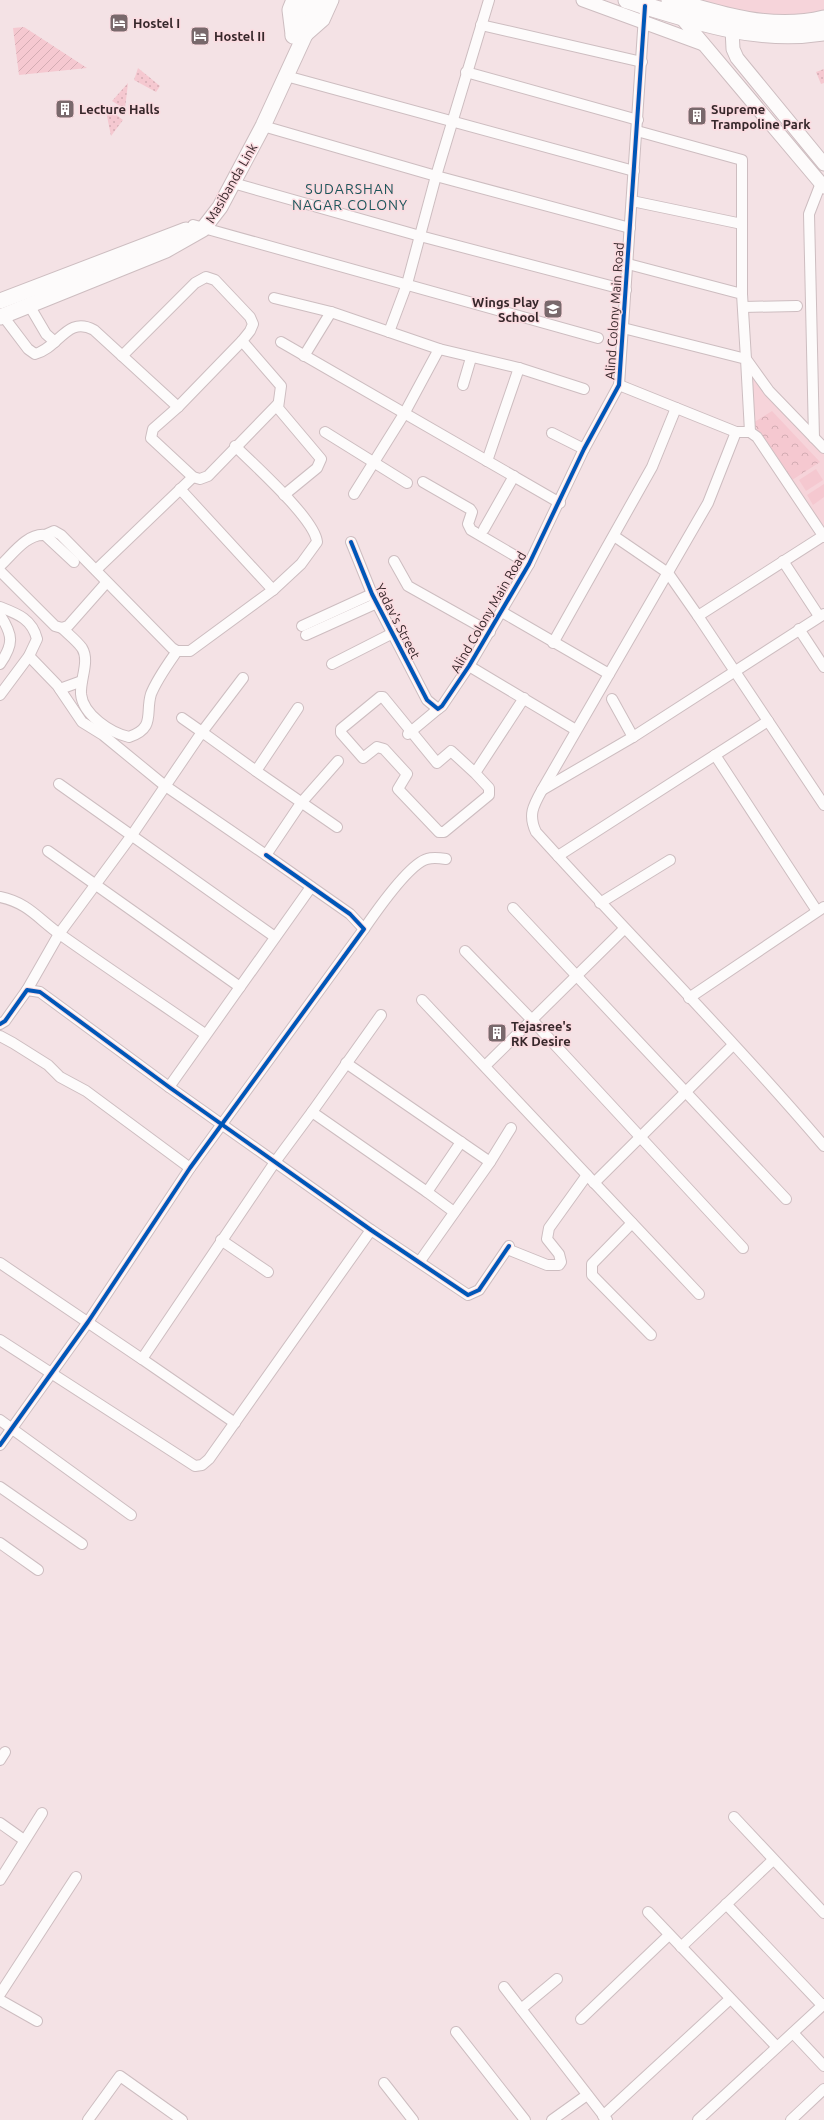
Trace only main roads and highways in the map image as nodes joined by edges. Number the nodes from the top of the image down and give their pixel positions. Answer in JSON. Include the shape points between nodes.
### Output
{"nodes":[{"id":1,"x":295,"y":0,"type":"edge"},
{"id":2,"x":308,"y":0,"type":"edge"},
{"id":3,"x":321,"y":0,"type":"edge"},
{"id":4,"x":627,"y":0,"type":"edge"},
{"id":5,"x":670,"y":0,"type":"edge"},
{"id":6,"x":824,"y":19,"type":"edge"},
{"id":7,"x":824,"y":32,"type":"edge"},
{"id":8,"x":299,"y":35,"type":"junction"},
{"id":9,"x":198,"y":227,"type":"junction"},
{"id":10,"x":152,"y":250,"type":"junction"},
{"id":11,"x":1,"y":311,"type":"edge"}],
"edges":[{"from":1,"to":8,"type":"main road","via":[[291,10]]},
{"from":2,"to":8,"type":"main road"},
{"from":3,"to":8,"type":"main road","name":"Masibanda Link"},
{"from":4,"to":7,"type":"main road","via":[[732,29],[800,36]]},
{"from":5,"to":6,"type":"main road","via":[[745,20],[797,23]]},
{"from":8,"to":9,"type":"main road","via":[[215,199]]},
{"from":8,"to":9,"type":"main road","name":"Masibanda Link","via":[[286,76],[263,126],[220,207]]},
{"from":9,"to":10,"type":"main road","name":"Masibanda Link","via":[[173,247]]},
{"from":10,"to":11,"type":"main road"},
{"from":10,"to":11,"type":"main road","name":"Masibanda Link","via":[[29,305]]}]}
